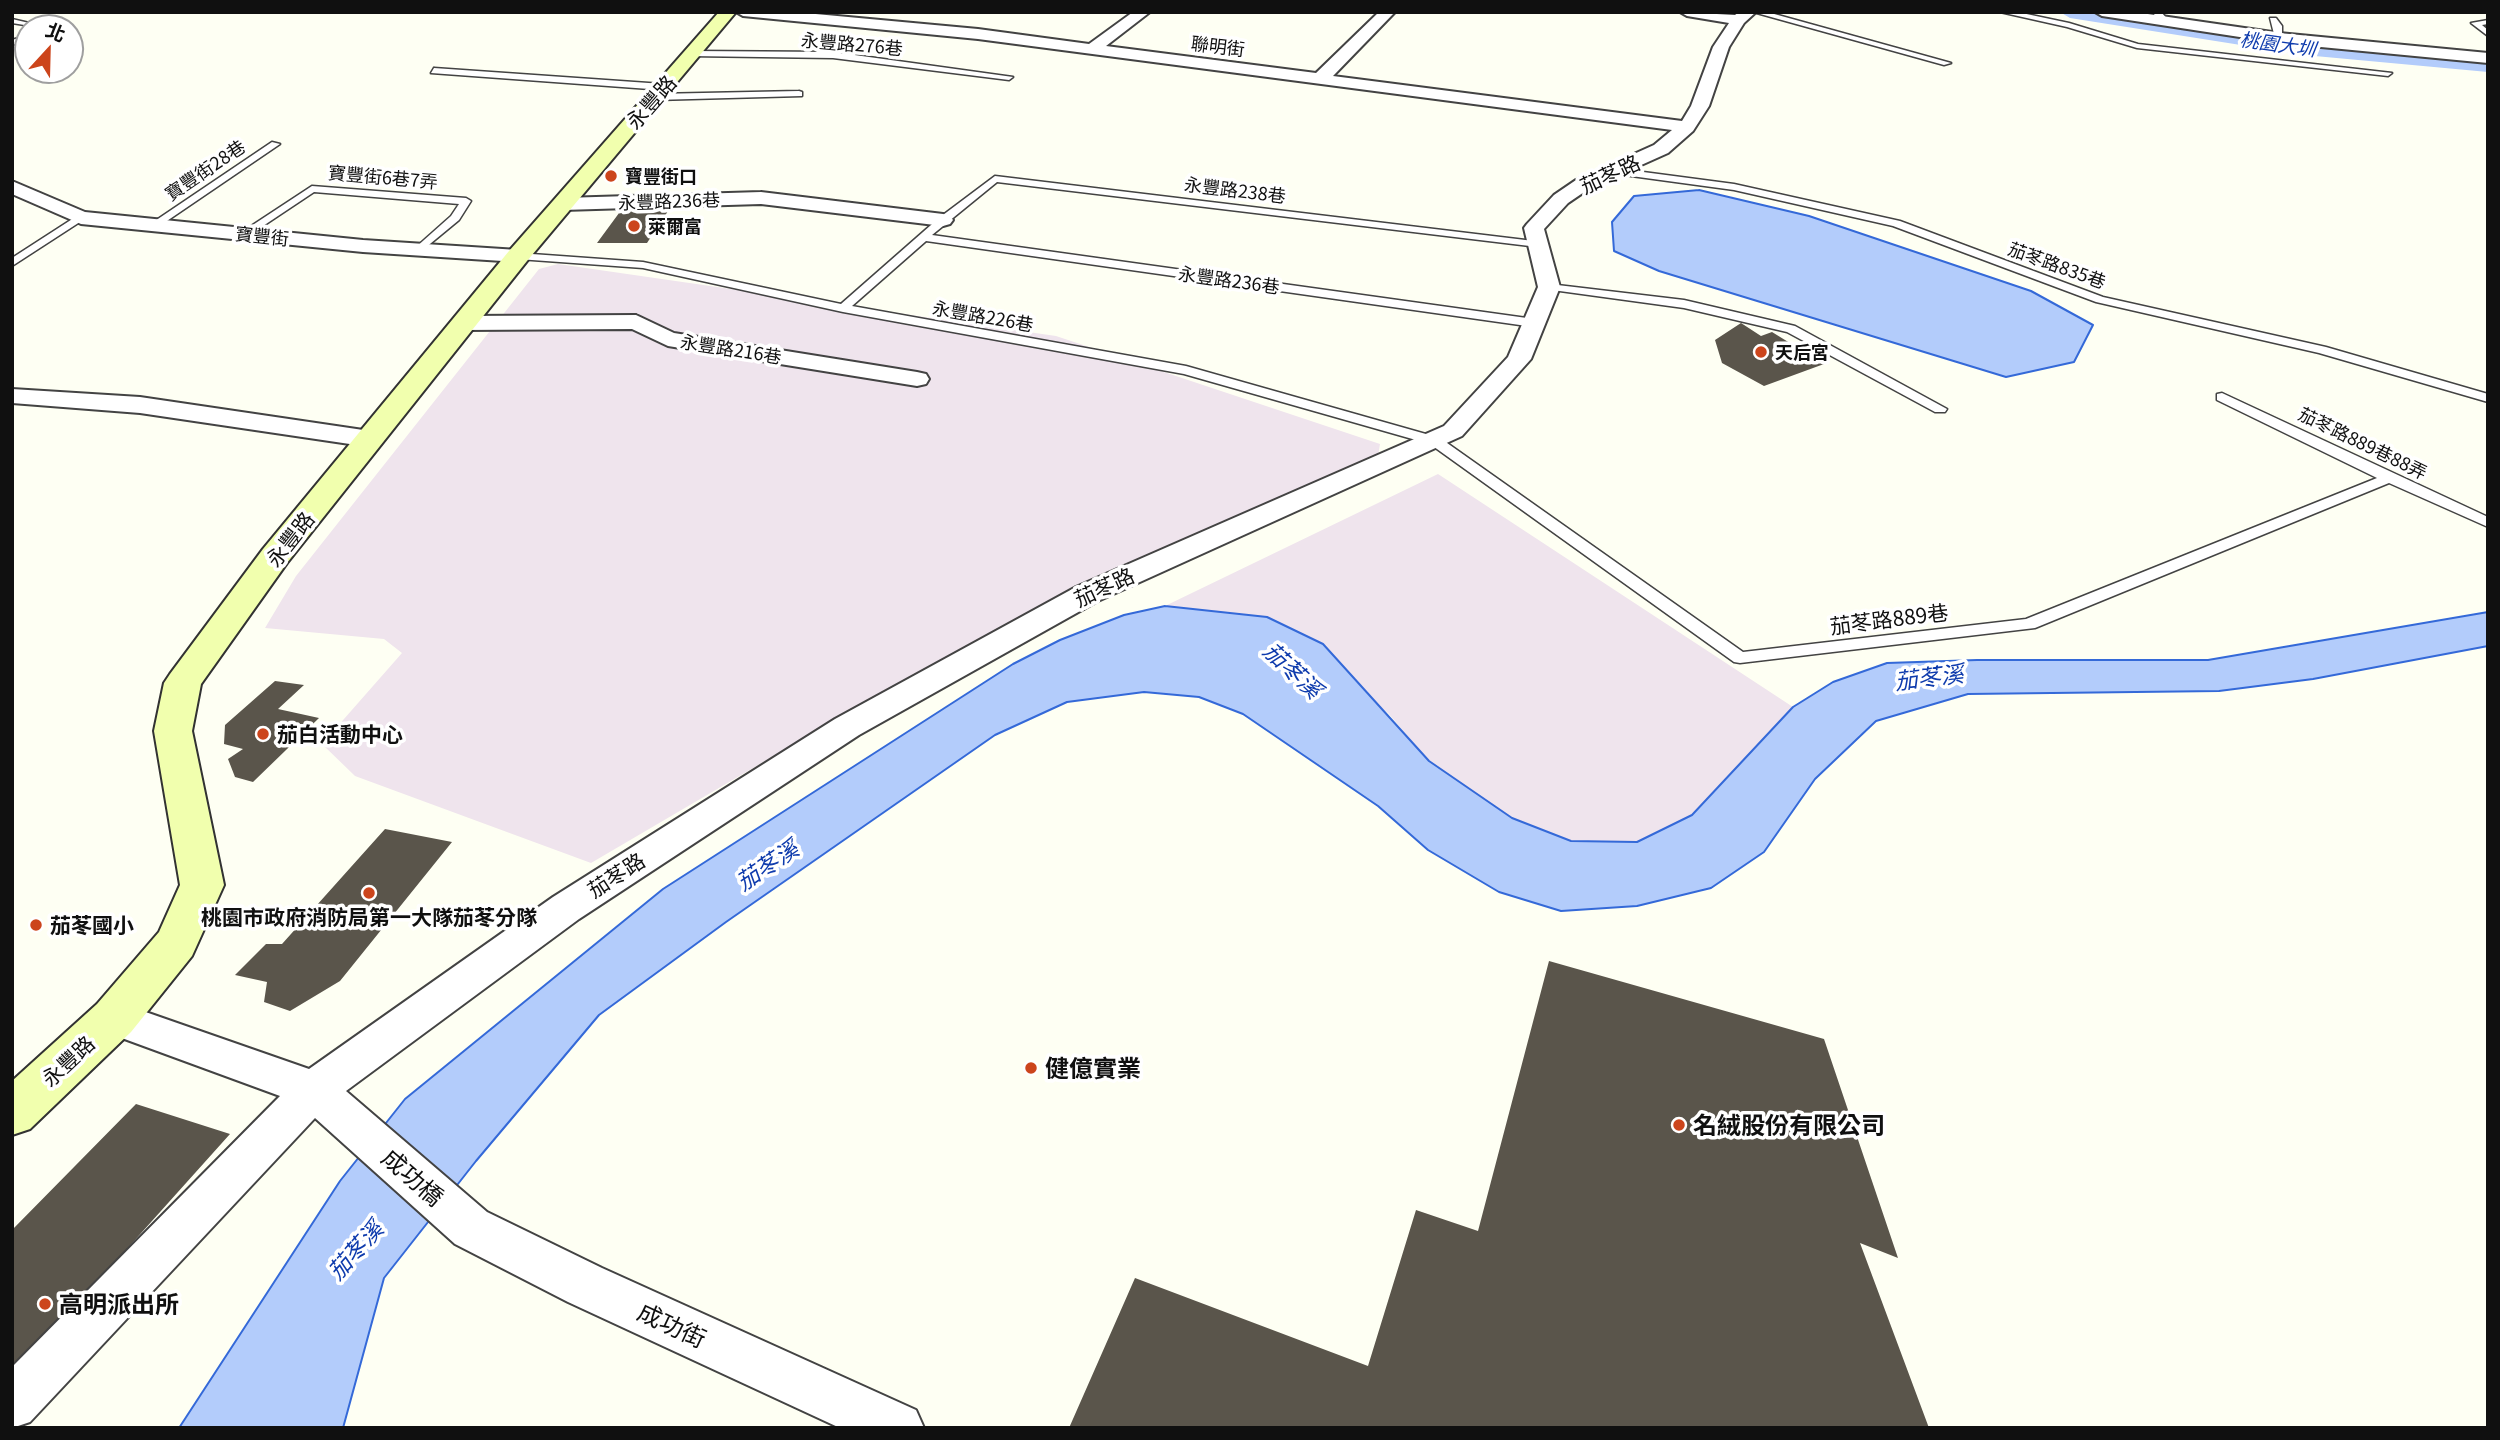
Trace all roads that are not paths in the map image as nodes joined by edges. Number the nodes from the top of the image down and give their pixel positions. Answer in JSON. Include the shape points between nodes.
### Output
{"nodes":[{"id":1,"x":728,"y":12,"type":"edge"},
{"id":2,"x":743,"y":12,"type":"edge"},
{"id":3,"x":1143,"y":12,"type":"edge"},
{"id":4,"x":1388,"y":12,"type":"edge"},
{"id":5,"x":1686,"y":12,"type":"edge"},
{"id":6,"x":2004,"y":12,"type":"edge"},
{"id":7,"x":2102,"y":12,"type":"edge"},
{"id":8,"x":1748,"y":15,"type":"edge"},
{"id":9,"x":2162,"y":18,"type":"edge"},
{"id":10,"x":2273,"y":20,"type":"dead end"},
{"id":11,"x":2488,"y":22,"type":"edge"},
{"id":12,"x":2488,"y":34,"type":"edge"},
{"id":13,"x":2279,"y":38,"type":"junction"},
{"id":14,"x":1092,"y":49,"type":"junction"},
{"id":15,"x":692,"y":54,"type":"junction"},
{"id":16,"x":2488,"y":58,"type":"edge"},
{"id":17,"x":1947,"y":63,"type":"dead end"},
{"id":18,"x":434,"y":71,"type":"dead end"},
{"id":19,"x":2388,"y":73,"type":"dead end"},
{"id":20,"x":1009,"y":77,"type":"dead end"},
{"id":21,"x":1320,"y":79,"type":"junction"},
{"id":22,"x":659,"y":92,"type":"junction"},
{"id":23,"x":799,"y":93,"type":"dead end"},
{"id":24,"x":1688,"y":127,"type":"junction"},
{"id":25,"x":275,"y":144,"type":"dead end"},
{"id":26,"x":1613,"y":171,"type":"junction"},
{"id":27,"x":12,"y":187,"type":"edge"},
{"id":28,"x":563,"y":204,"type":"junction"},
{"id":29,"x":81,"y":218,"type":"junction"},
{"id":30,"x":943,"y":220,"type":"junction"},
{"id":31,"x":155,"y":226,"type":"junction"},
{"id":32,"x":244,"y":234,"type":"junction"},
{"id":33,"x":923,"y":237,"type":"junction"},
{"id":34,"x":1538,"y":244,"type":"junction"},
{"id":35,"x":419,"y":250,"type":"junction"},
{"id":36,"x":518,"y":256,"type":"junction"},
{"id":37,"x":12,"y":262,"type":"edge"},
{"id":38,"x":1549,"y":287,"type":"junction"},
{"id":39,"x":843,"y":308,"type":"junction"},
{"id":40,"x":464,"y":323,"type":"junction"},
{"id":41,"x":1534,"y":323,"type":"junction"},
{"id":42,"x":916,"y":379,"type":"dead end"},
{"id":43,"x":12,"y":396,"type":"edge"},
{"id":44,"x":2222,"y":397,"type":"dead end"},
{"id":45,"x":2488,"y":398,"type":"edge"},
{"id":46,"x":1940,"y":409,"type":"dead end"},
{"id":47,"x":370,"y":439,"type":"junction"},
{"id":48,"x":1435,"y":440,"type":"junction"},
{"id":49,"x":2389,"y":478,"type":"junction"},
{"id":50,"x":2488,"y":523,"type":"edge"},
{"id":51,"x":114,"y":1018,"type":"junction"},
{"id":52,"x":314,"y":1090,"type":"junction"},
{"id":53,"x":12,"y":1112,"type":"edge"},
{"id":54,"x":452,"y":1211,"type":"joint"},
{"id":55,"x":12,"y":1404,"type":"edge"},
{"id":56,"x":898,"y":1428,"type":"edge"}],
"edges":[{"from":1,"to":15,"type":"street","name":"永豐路"},
{"from":2,"to":14,"type":"street","name":"聯明街"},
{"from":3,"to":14,"type":"street"},
{"from":4,"to":21,"type":"street"},
{"from":5,"to":8,"type":"street"},
{"from":6,"to":19,"type":"lane","via":[[2069,25],[2137,46]]},
{"from":7,"to":9,"type":"street"},
{"from":8,"to":17,"type":"lane"},
{"from":8,"to":24,"type":"street","name":"茄苳路","via":[[1721,47]]},
{"from":9,"to":13,"type":"street"},
{"from":10,"to":13,"type":"lane"},
{"from":11,"to":12,"type":"lane","via":[[2475,23]]},
{"from":13,"to":16,"type":"street"},
{"from":14,"to":21,"type":"street","name":"聯明街"},
{"from":15,"to":20,"type":"lane","name":"永豐路276巷","via":[[833,55]]},
{"from":15,"to":22,"type":"street","name":"永豐路"},
{"from":18,"to":22,"type":"lane"},
{"from":21,"to":24,"type":"street","name":"聯明街"},
{"from":22,"to":23,"type":"lane"},
{"from":22,"to":28,"type":"street","name":"永豐路"},
{"from":24,"to":26,"type":"street","name":"茄苳路","via":[[1661,149]]},
{"from":25,"to":31,"type":"lane","name":"寶豐街28巷"},
{"from":26,"to":34,"type":"street","name":"茄苳路","via":[[1561,199],[1534,228]]},
{"from":26,"to":45,"type":"lane","name":"茄苳路835巷","via":[[1734,187],[1895,223],[2100,300],[2322,350]]},
{"from":27,"to":29,"type":"street","name":"寶豐街"},
{"from":28,"to":30,"type":"street","name":"永豐路236巷","via":[[761,198]]},
{"from":28,"to":36,"type":"street","name":"永豐路"},
{"from":29,"to":31,"type":"street","name":"寶豐街"},
{"from":29,"to":37,"type":"lane"},
{"from":30,"to":33,"type":"lane","name":"永豐路238巷"},
{"from":30,"to":34,"type":"lane","name":"永豐路238巷","via":[[995,179]]},
{"from":31,"to":32,"type":"street","name":"寶豐街"},
{"from":32,"to":35,"type":"street","name":"寶豐街"},
{"from":32,"to":35,"type":"lane","name":"寶豐街6巷7弄","via":[[313,188],[466,201],[455,218]]},
{"from":33,"to":39,"type":"lane","name":"永豐路238巷"},
{"from":33,"to":41,"type":"lane","name":"永豐路236巷"},
{"from":34,"to":38,"type":"street"},
{"from":35,"to":36,"type":"street","name":"寶豐街"},
{"from":36,"to":39,"type":"lane","name":"永豐路226巷","via":[[643,265]]},
{"from":36,"to":40,"type":"street","name":"永豐路"},
{"from":38,"to":41,"type":"street","name":"茄苳路"},
{"from":38,"to":46,"type":"lane","via":[[1684,304],[1791,329]]},
{"from":39,"to":48,"type":"lane","name":"永豐路226巷","via":[[1186,370]]},
{"from":40,"to":42,"type":"street","name":"永豐路216巷","via":[[636,322],[668,339]]},
{"from":40,"to":47,"type":"street","name":"永豐路"},
{"from":41,"to":48,"type":"street","name":"茄苳路","via":[[1519,359],[1453,431]]},
{"from":43,"to":47,"type":"street","via":[[140,405]]},
{"from":44,"to":49,"type":"lane","name":"茄苳路889巷88弄"},
{"from":47,"to":51,"type":"street","name":"永豐路","via":[[275,556],[183,683],[173,731],[202,885],[176,943]]},
{"from":48,"to":49,"type":"lane","name":"茄苳路889巷","via":[[1740,658],[2029,624]]},
{"from":48,"to":52,"type":"street","name":"茄苳路","via":[[1087,594],[847,727],[566,908]]},
{"from":49,"to":50,"type":"lane","name":"茄苳路889巷88弄"},
{"from":51,"to":52,"type":"street"},
{"from":51,"to":53,"type":"street","name":"永豐路"},
{"from":52,"to":54,"type":"street","name":"成功橋"},
{"from":52,"to":55,"type":"street","name":"茄苳路"},
{"from":54,"to":56,"type":"street","name":"成功街","via":[[471,1228],[585,1285]]}]}
